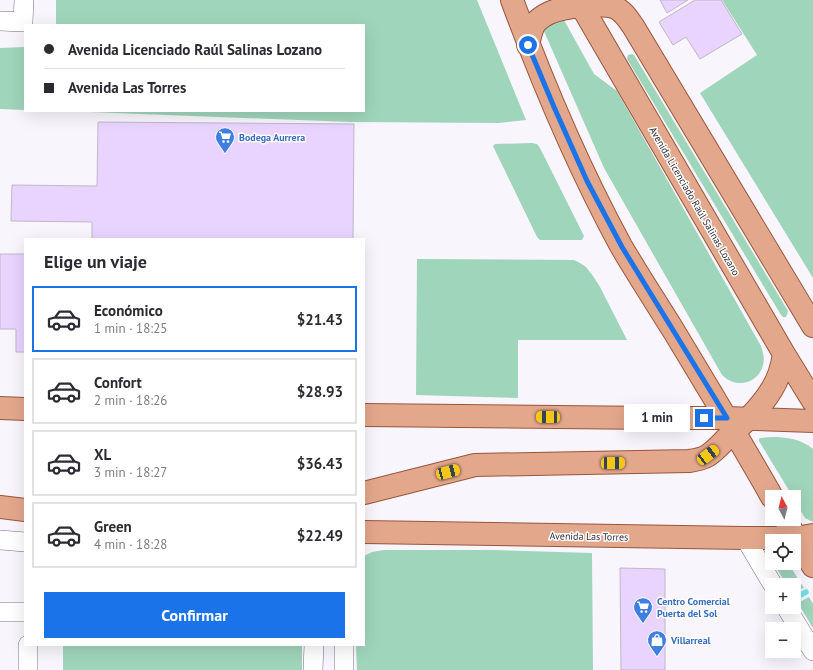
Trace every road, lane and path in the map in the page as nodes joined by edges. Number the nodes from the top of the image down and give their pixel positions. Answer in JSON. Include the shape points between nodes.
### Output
{"nodes":[{"id":1,"x":24,"y":0,"type":"edge"},
{"id":2,"x":512,"y":0,"type":"edge"},
{"id":3,"x":580,"y":3,"type":"edge"},
{"id":4,"x":619,"y":6,"type":"edge"},
{"id":5,"x":0,"y":21,"type":"edge"},
{"id":6,"x":528,"y":45,"type":"junction"},
{"id":7,"x":811,"y":320,"type":"edge"},
{"id":8,"x":784,"y":354,"type":"junction"},
{"id":9,"x":813,"y":401,"type":"edge"},
{"id":10,"x":0,"y":408,"type":"edge"},
{"id":11,"x":24,"y":409,"type":"edge"},
{"id":12,"x":365,"y":415,"type":"edge"},
{"id":13,"x":813,"y":421,"type":"edge"},
{"id":14,"x":733,"y":428,"type":"junction"},
{"id":15,"x":768,"y":490,"type":"edge"},
{"id":16,"x":365,"y":493,"type":"edge"},
{"id":17,"x":0,"y":507,"type":"edge"},
{"id":18,"x":24,"y":510,"type":"edge"},
{"id":19,"x":793,"y":526,"type":"edge"},
{"id":20,"x":365,"y":532,"type":"edge"},
{"id":21,"x":804,"y":536,"type":"edge"},
{"id":22,"x":745,"y":538,"type":"junction"},
{"id":23,"x":0,"y":540,"type":"edge"},
{"id":24,"x":24,"y":542,"type":"edge"},
{"id":25,"x":813,"y":566,"type":"edge"},
{"id":26,"x":769,"y":578,"type":"edge"},
{"id":27,"x":0,"y":612,"type":"edge"},
{"id":28,"x":24,"y":612,"type":"edge"},
{"id":29,"x":790,"y":614,"type":"edge"},
{"id":30,"x":28,"y":646,"type":"edge"},
{"id":31,"x":314,"y":646,"type":"edge"},
{"id":32,"x":344,"y":646,"type":"edge"},
{"id":33,"x":813,"y":651,"type":"edge"},
{"id":34,"x":28,"y":670,"type":"edge"},
{"id":35,"x":314,"y":670,"type":"edge"},
{"id":36,"x":344,"y":670,"type":"edge"}],
"edges":[{"from":1,"to":5,"type":"street","via":[[23,22]]},
{"from":2,"to":6,"type":"main road"},
{"from":3,"to":4,"type":"main road","via":[[609,5],[616,8]]},
{"from":3,"to":6,"type":"main road","via":[[548,13],[539,19],[532,29]]},
{"from":3,"to":8,"type":"main road","name":"Avenida Licenciado Raúl Salinas Lozano"},
{"from":4,"to":7,"type":"main road"},
{"from":6,"to":14,"type":"main road","via":[[587,181],[622,247]]},
{"from":8,"to":9,"type":"main road","name":"Avenida Licenciado Raúl Salinas Lozano"},
{"from":8,"to":14,"type":"main road","via":[[781,370],[772,390]]},
{"from":10,"to":11,"type":"main road"},
{"from":12,"to":14,"type":"main road","via":[[704,418]]},
{"from":13,"to":14,"type":"main road"},
{"from":14,"to":15,"type":"main road"},
{"from":14,"to":16,"type":"main road","via":[[708,455],[690,461],[476,465]]},
{"from":17,"to":18,"type":"main road"},
{"from":19,"to":21,"type":"main road"},
{"from":20,"to":22,"type":"main road","name":"Avenida Las Torres"},
{"from":21,"to":22,"type":"main road","name":"Avenida Las Torres"},
{"from":21,"to":25,"type":"main road"},
{"from":22,"to":26,"type":"street"},
{"from":23,"to":24,"type":"street"},
{"from":27,"to":28,"type":"street"},
{"from":29,"to":33,"type":"street"},
{"from":30,"to":34,"type":"street"},
{"from":31,"to":35,"type":"street"},
{"from":32,"to":36,"type":"street"}]}
